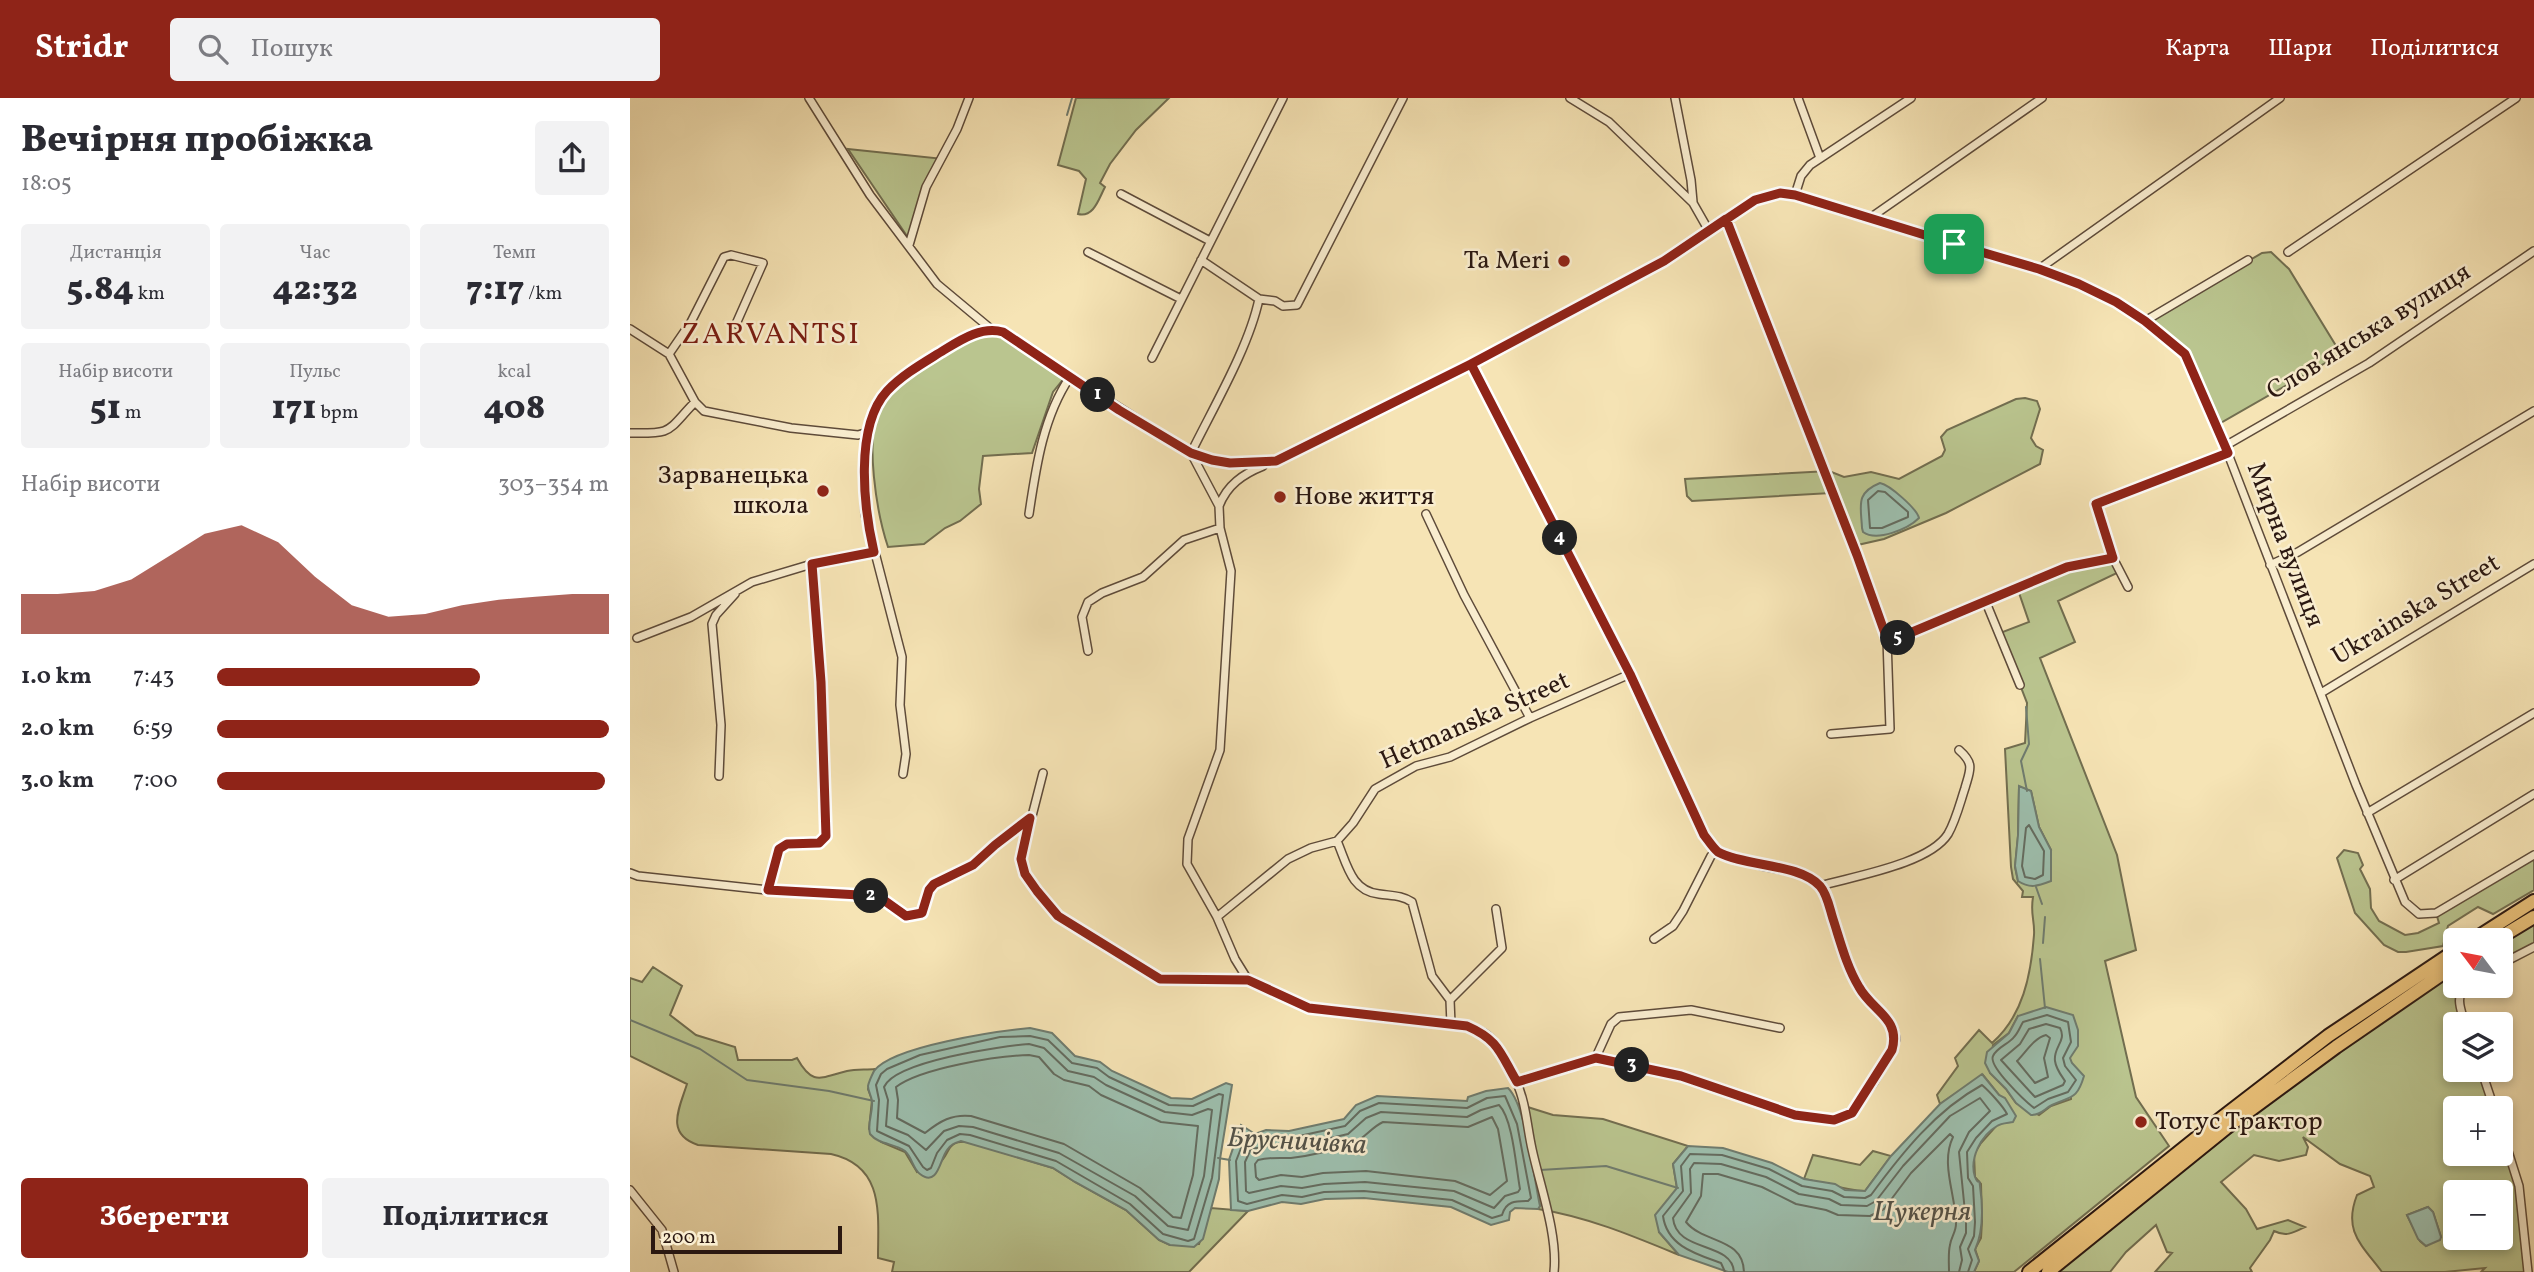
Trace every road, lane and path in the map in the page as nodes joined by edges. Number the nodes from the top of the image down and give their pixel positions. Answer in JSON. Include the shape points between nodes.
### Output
{"nodes":[{"id":1,"x":809,"y":98,"type":"edge"},
{"id":2,"x":969,"y":98,"type":"edge"},
{"id":3,"x":1283,"y":98,"type":"edge"},
{"id":4,"x":1404,"y":98,"type":"edge"},
{"id":5,"x":1570,"y":98,"type":"edge"},
{"id":6,"x":1675,"y":98,"type":"edge"},
{"id":7,"x":1798,"y":98,"type":"edge"},
{"id":8,"x":1911,"y":98,"type":"edge"},
{"id":9,"x":2042,"y":98,"type":"edge"},
{"id":10,"x":2280,"y":98,"type":"edge"},
{"id":11,"x":2516,"y":98,"type":"edge"},
{"id":12,"x":1820,"y":158,"type":"junction"},
{"id":13,"x":1121,"y":194,"type":"dead end"},
{"id":14,"x":1795,"y":195,"type":"junction"},
{"id":15,"x":1693,"y":203,"type":"junction"},
{"id":16,"x":1870,"y":218,"type":"junction"},
{"id":17,"x":1726,"y":219,"type":"junction"},
{"id":18,"x":1709,"y":231,"type":"junction"},
{"id":19,"x":1210,"y":241,"type":"junction"},
{"id":20,"x":909,"y":245,"type":"junction"},
{"id":21,"x":2534,"y":251,"type":"edge"},
{"id":22,"x":1088,"y":252,"type":"dead end"},
{"id":23,"x":2288,"y":252,"type":"dead end"},
{"id":24,"x":1201,"y":260,"type":"junction"},
{"id":25,"x":2248,"y":260,"type":"dead end"},
{"id":26,"x":2039,"y":269,"type":"junction"},
{"id":27,"x":1181,"y":299,"type":"junction"},
{"id":28,"x":1259,"y":299,"type":"junction"},
{"id":29,"x":2145,"y":321,"type":"junction"},
{"id":30,"x":736,"y":324,"type":"dead end"},
{"id":31,"x":630,"y":329,"type":"edge"},
{"id":32,"x":991,"y":329,"type":"junction"},
{"id":33,"x":669,"y":354,"type":"junction"},
{"id":34,"x":1152,"y":358,"type":"dead end"},
{"id":35,"x":1471,"y":364,"type":"junction"},
{"id":36,"x":1070,"y":377,"type":"junction"},
{"id":37,"x":695,"y":402,"type":"junction"},
{"id":38,"x":2534,"y":411,"type":"edge"},
{"id":39,"x":868,"y":432,"type":"junction"},
{"id":40,"x":630,"y":433,"type":"edge"},
{"id":41,"x":2227,"y":450,"type":"junction"},
{"id":42,"x":1191,"y":453,"type":"junction"},
{"id":43,"x":1276,"y":461,"type":"junction"},
{"id":44,"x":1219,"y":506,"type":"junction"},
{"id":45,"x":1028,"y":514,"type":"dead end"},
{"id":46,"x":1426,"y":514,"type":"dead end"},
{"id":47,"x":1220,"y":528,"type":"junction"},
{"id":48,"x":874,"y":552,"type":"junction"},
{"id":49,"x":2113,"y":558,"type":"junction"},
{"id":50,"x":812,"y":564,"type":"junction"},
{"id":51,"x":2534,"y":564,"type":"edge"},
{"id":52,"x":2270,"y":565,"type":"junction"},
{"id":53,"x":2128,"y":587,"type":"dead end"},
{"id":54,"x":740,"y":588,"type":"junction"},
{"id":55,"x":1985,"y":600,"type":"junction"},
{"id":56,"x":637,"y":638,"type":"dead end"},
{"id":57,"x":1887,"y":639,"type":"junction"},
{"id":58,"x":1088,"y":652,"type":"dead end"},
{"id":59,"x":1630,"y":674,"type":"junction"},
{"id":60,"x":2020,"y":685,"type":"dead end"},
{"id":61,"x":2320,"y":693,"type":"junction"},
{"id":62,"x":2534,"y":713,"type":"edge"},
{"id":63,"x":1530,"y":718,"type":"junction"},
{"id":64,"x":1831,"y":734,"type":"dead end"},
{"id":65,"x":1959,"y":750,"type":"dead end"},
{"id":66,"x":1043,"y":773,"type":"dead end"},
{"id":67,"x":903,"y":774,"type":"dead end"},
{"id":68,"x":719,"y":776,"type":"dead end"},
{"id":69,"x":2534,"y":794,"type":"edge"},
{"id":70,"x":2367,"y":813,"type":"junction"},
{"id":71,"x":1030,"y":818,"type":"junction"},
{"id":72,"x":1337,"y":841,"type":"junction"},
{"id":73,"x":1717,"y":851,"type":"junction"},
{"id":74,"x":2534,"y":855,"type":"edge"},
{"id":75,"x":630,"y":873,"type":"edge"},
{"id":76,"x":2394,"y":880,"type":"junction"},
{"id":77,"x":1820,"y":886,"type":"junction"},
{"id":78,"x":768,"y":890,"type":"junction"},
{"id":79,"x":2534,"y":901,"type":"edge"},
{"id":80,"x":1496,"y":909,"type":"dead end"},
{"id":81,"x":1217,"y":916,"type":"junction"},
{"id":82,"x":2534,"y":917,"type":"edge"},
{"id":83,"x":2492,"y":928,"type":"edge"},
{"id":84,"x":2513,"y":930,"type":"edge"},
{"id":85,"x":1654,"y":939,"type":"dead end"},
{"id":86,"x":2534,"y":947,"type":"edge"},
{"id":87,"x":2513,"y":958,"type":"edge"},
{"id":88,"x":2443,"y":959,"type":"edge"},
{"id":89,"x":2443,"y":973,"type":"edge"},
{"id":90,"x":1248,"y":980,"type":"junction"},
{"id":91,"x":1450,"y":1000,"type":"junction"},
{"id":92,"x":1451,"y":1024,"type":"junction"},
{"id":93,"x":1780,"y":1028,"type":"dead end"},
{"id":94,"x":1596,"y":1058,"type":"junction"},
{"id":95,"x":1517,"y":1082,"type":"junction"},
{"id":96,"x":2513,"y":1166,"type":"edge"},
{"id":97,"x":630,"y":1189,"type":"edge"},
{"id":98,"x":674,"y":1272,"type":"edge"},
{"id":99,"x":1554,"y":1272,"type":"edge"},
{"id":100,"x":2029,"y":1272,"type":"edge"},
{"id":101,"x":2049,"y":1272,"type":"edge"},
{"id":102,"x":2528,"y":1272,"type":"edge"}],
"edges":[{"from":1,"to":20,"type":"street","name":"Мирна вулиця","via":[[870,195]]},
{"from":2,"to":20,"type":"street","via":[[926,187]]},
{"from":3,"to":19,"type":"street"},
{"from":4,"to":28,"type":"street","via":[[1297,304],[1283,306]]},
{"from":5,"to":15,"type":"street","via":[[1609,122]]},
{"from":6,"to":15,"type":"street"},
{"from":7,"to":12,"type":"street"},
{"from":8,"to":12,"type":"street"},
{"from":9,"to":16,"type":"street"},
{"from":10,"to":26,"type":"street"},
{"from":11,"to":23,"type":"street"},
{"from":12,"to":14,"type":"street","via":[[1805,170]]},
{"from":13,"to":19,"type":"street"},
{"from":14,"to":16,"type":"street","name":"Мирна вулиця"},
{"from":14,"to":17,"type":"street","name":"Мирна вулиця","via":[[1761,197]]},
{"from":15,"to":18,"type":"street"},
{"from":16,"to":26,"type":"street","name":"Мирна вулиця"},
{"from":17,"to":18,"type":"street","name":"Мирна вулиця"},
{"from":17,"to":57,"type":"street"},
{"from":18,"to":35,"type":"street","name":"Мирна вулиця","via":[[1664,261]]},
{"from":19,"to":24,"type":"street"},
{"from":20,"to":32,"type":"street","name":"Мирна вулиця","via":[[937,284]]},
{"from":21,"to":41,"type":"street","name":"Словʼянська вулиця","via":[[2369,363]]},
{"from":22,"to":27,"type":"street"},
{"from":24,"to":27,"type":"street"},
{"from":24,"to":28,"type":"street"},
{"from":25,"to":29,"type":"street"},
{"from":26,"to":29,"type":"street","name":"Мирна вулиця","via":[[2101,294]]},
{"from":27,"to":34,"type":"street"},
{"from":28,"to":42,"type":"street","via":[[1235,363]]},
{"from":29,"to":41,"type":"street","name":"Мирна вулиця","via":[[2185,354]]},
{"from":30,"to":33,"type":"street","via":[[763,263],[731,255],[724,257]]},
{"from":31,"to":33,"type":"street"},
{"from":32,"to":36,"type":"street","name":"Мирна вулиця","via":[[1003,332]]},
{"from":32,"to":39,"type":"street","via":[[961,339],[896,382],[877,406]]},
{"from":33,"to":37,"type":"street"},
{"from":35,"to":43,"type":"street","name":"Мирна вулиця"},
{"from":35,"to":59,"type":"street"},
{"from":36,"to":42,"type":"street","name":"Мирна вулиця"},
{"from":36,"to":45,"type":"street","via":[[1059,394],[1038,454]]},
{"from":37,"to":39,"type":"street","via":[[714,414],[791,428],[858,435]]},
{"from":37,"to":40,"type":"street","via":[[670,430]]},
{"from":38,"to":52,"type":"street"},
{"from":39,"to":48,"type":"street","via":[[865,514]]},
{"from":41,"to":49,"type":"street","name":"Словʼянська вулиця","via":[[2096,504]]},
{"from":41,"to":52,"type":"street","name":"Мирна вулиця"},
{"from":42,"to":43,"type":"street","name":"Мирна вулиця","via":[[1230,463]]},
{"from":42,"to":44,"type":"street"},
{"from":43,"to":44,"type":"street","via":[[1237,480]]},
{"from":44,"to":47,"type":"street"},
{"from":46,"to":63,"type":"street"},
{"from":47,"to":58,"type":"street","via":[[1184,540],[1143,577],[1088,602],[1082,617]]},
{"from":47,"to":81,"type":"street","via":[[1231,571],[1220,750],[1188,839],[1187,864]]},
{"from":48,"to":50,"type":"street"},
{"from":48,"to":67,"type":"street","via":[[902,657]]},
{"from":49,"to":53,"type":"street"},
{"from":49,"to":55,"type":"street","via":[[2067,567]]},
{"from":50,"to":54,"type":"street"},
{"from":50,"to":78,"type":"street","via":[[826,836],[819,843],[787,844],[779,849]]},
{"from":51,"to":61,"type":"street","name":"Ukrainska Street"},
{"from":52,"to":61,"type":"street","name":"Мирна вулиця"},
{"from":54,"to":56,"type":"street","via":[[691,617]]},
{"from":54,"to":68,"type":"street","via":[[712,624],[721,725]]},
{"from":55,"to":57,"type":"street"},
{"from":55,"to":60,"type":"street"},
{"from":57,"to":64,"type":"street","via":[[1890,729]]},
{"from":59,"to":63,"type":"street","name":"Hetmanska Street"},
{"from":59,"to":73,"type":"street","via":[[1704,835]]},
{"from":61,"to":70,"type":"street","name":"Мирна вулиця"},
{"from":62,"to":70,"type":"street"},
{"from":63,"to":72,"type":"street","name":"Hetmanska Street","via":[[1450,757],[1416,766],[1375,789]]},
{"from":65,"to":77,"type":"street","via":[[1971,767],[1958,812],[1933,850]]},
{"from":66,"to":71,"type":"street"},
{"from":69,"to":76,"type":"street"},
{"from":70,"to":76,"type":"street","name":"Мирна вулиця"},
{"from":71,"to":78,"type":"street","via":[[973,865],[934,884],[922,913],[913,916],[878,896]]},
{"from":71,"to":90,"type":"street","via":[[1021,859],[1025,874],[1058,916],[1160,979]]},
{"from":72,"to":81,"type":"street","via":[[1287,859]]},
{"from":72,"to":91,"type":"street","via":[[1359,888],[1412,902],[1432,976]]},
{"from":73,"to":77,"type":"street","via":[[1799,873]]},
{"from":73,"to":85,"type":"street","via":[[1683,911]]},
{"from":74,"to":76,"type":"street","name":"Мирна вулиця","via":[[2436,914],[2419,914],[2408,907]]},
{"from":75,"to":78,"type":"street"},
{"from":77,"to":94,"type":"street","via":[[1849,969],[1896,1039],[1852,1113],[1834,1120],[1795,1115],[1681,1076]]},
{"from":79,"to":83,"type":"highway"},
{"from":80,"to":91,"type":"street","via":[[1502,948]]},
{"from":81,"to":90,"type":"street"},
{"from":82,"to":84,"type":"highway"},
{"from":86,"to":87,"type":"street"},
{"from":88,"to":100,"type":"highway","via":[[2328,1036],[2218,1119]]},
{"from":89,"to":101,"type":"highway","via":[[2226,1128]]},
{"from":90,"to":92,"type":"street","via":[[1309,1008]]},
{"from":91,"to":92,"type":"street"},
{"from":92,"to":95,"type":"street","via":[[1487,1035]]},
{"from":93,"to":94,"type":"street","via":[[1690,1010],[1619,1017],[1611,1024]]},
{"from":94,"to":95,"type":"street"},
{"from":95,"to":99,"type":"street","via":[[1548,1218]]},
{"from":96,"to":102,"type":"street"},
{"from":97,"to":98,"type":"street","via":[[662,1230]]}]}
